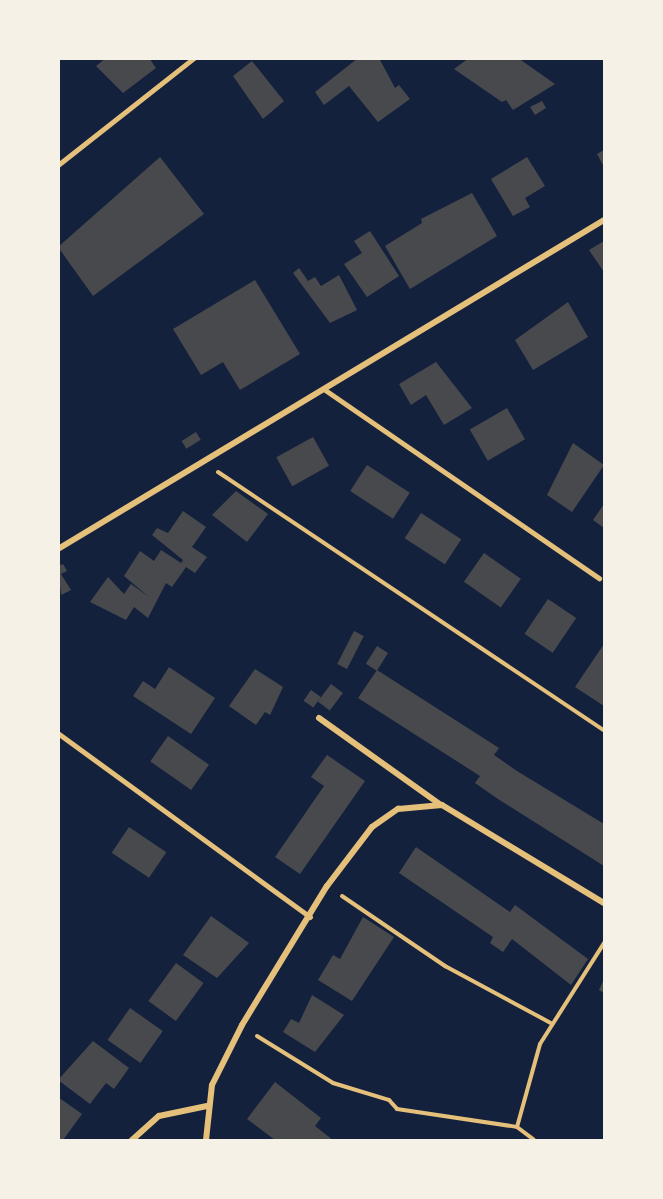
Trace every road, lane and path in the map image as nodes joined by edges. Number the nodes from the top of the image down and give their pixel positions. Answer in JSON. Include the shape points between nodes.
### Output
{"nodes":[{"id":1,"x":194,"y":58,"type":"edge"},
{"id":2,"x":58,"y":165,"type":"edge"},
{"id":3,"x":604,"y":220,"type":"edge"},
{"id":4,"x":324,"y":389,"type":"junction"},
{"id":5,"x":208,"y":460,"type":"junction"},
{"id":6,"x":58,"y":549,"type":"edge"},
{"id":7,"x":599,"y":578,"type":"dead end"},
{"id":8,"x":319,"y":718,"type":"dead end"},
{"id":9,"x":604,"y":730,"type":"edge"},
{"id":10,"x":58,"y":733,"type":"edge"},
{"id":11,"x":442,"y":805,"type":"junction"},
{"id":12,"x":327,"y":886,"type":"junction"},
{"id":13,"x":604,"y":903,"type":"edge"},
{"id":14,"x":310,"y":917,"type":"junction"},
{"id":15,"x":604,"y":943,"type":"edge"},
{"id":16,"x":551,"y":1023,"type":"junction"},
{"id":17,"x":242,"y":1025,"type":"junction"},
{"id":18,"x":207,"y":1106,"type":"junction"},
{"id":19,"x":517,"y":1127,"type":"junction"},
{"id":20,"x":132,"y":1140,"type":"edge"},
{"id":21,"x":206,"y":1140,"type":"edge"},
{"id":22,"x":534,"y":1140,"type":"edge"}],
"edges":[{"from":1,"to":2,"type":"lane"},
{"from":3,"to":4,"type":"street"},
{"from":4,"to":5,"type":"street"},
{"from":4,"to":7,"type":"lane"},
{"from":5,"to":6,"type":"street"},
{"from":5,"to":9,"type":"path","via":[[217,472]]},
{"from":8,"to":11,"type":"street"},
{"from":10,"to":14,"type":"lane"},
{"from":11,"to":12,"type":"street","via":[[406,806],[372,827]]},
{"from":11,"to":13,"type":"street"},
{"from":12,"to":14,"type":"street"},
{"from":12,"to":16,"type":"path","via":[[445,966]]},
{"from":14,"to":17,"type":"street"},
{"from":15,"to":16,"type":"path"},
{"from":16,"to":19,"type":"path","via":[[530,1071]]},
{"from":17,"to":18,"type":"street"},
{"from":17,"to":19,"type":"path","via":[[333,1083],[389,1100],[397,1108]]},
{"from":18,"to":20,"type":"street","via":[[159,1116]]},
{"from":18,"to":21,"type":"street"},
{"from":19,"to":22,"type":"path"}]}
